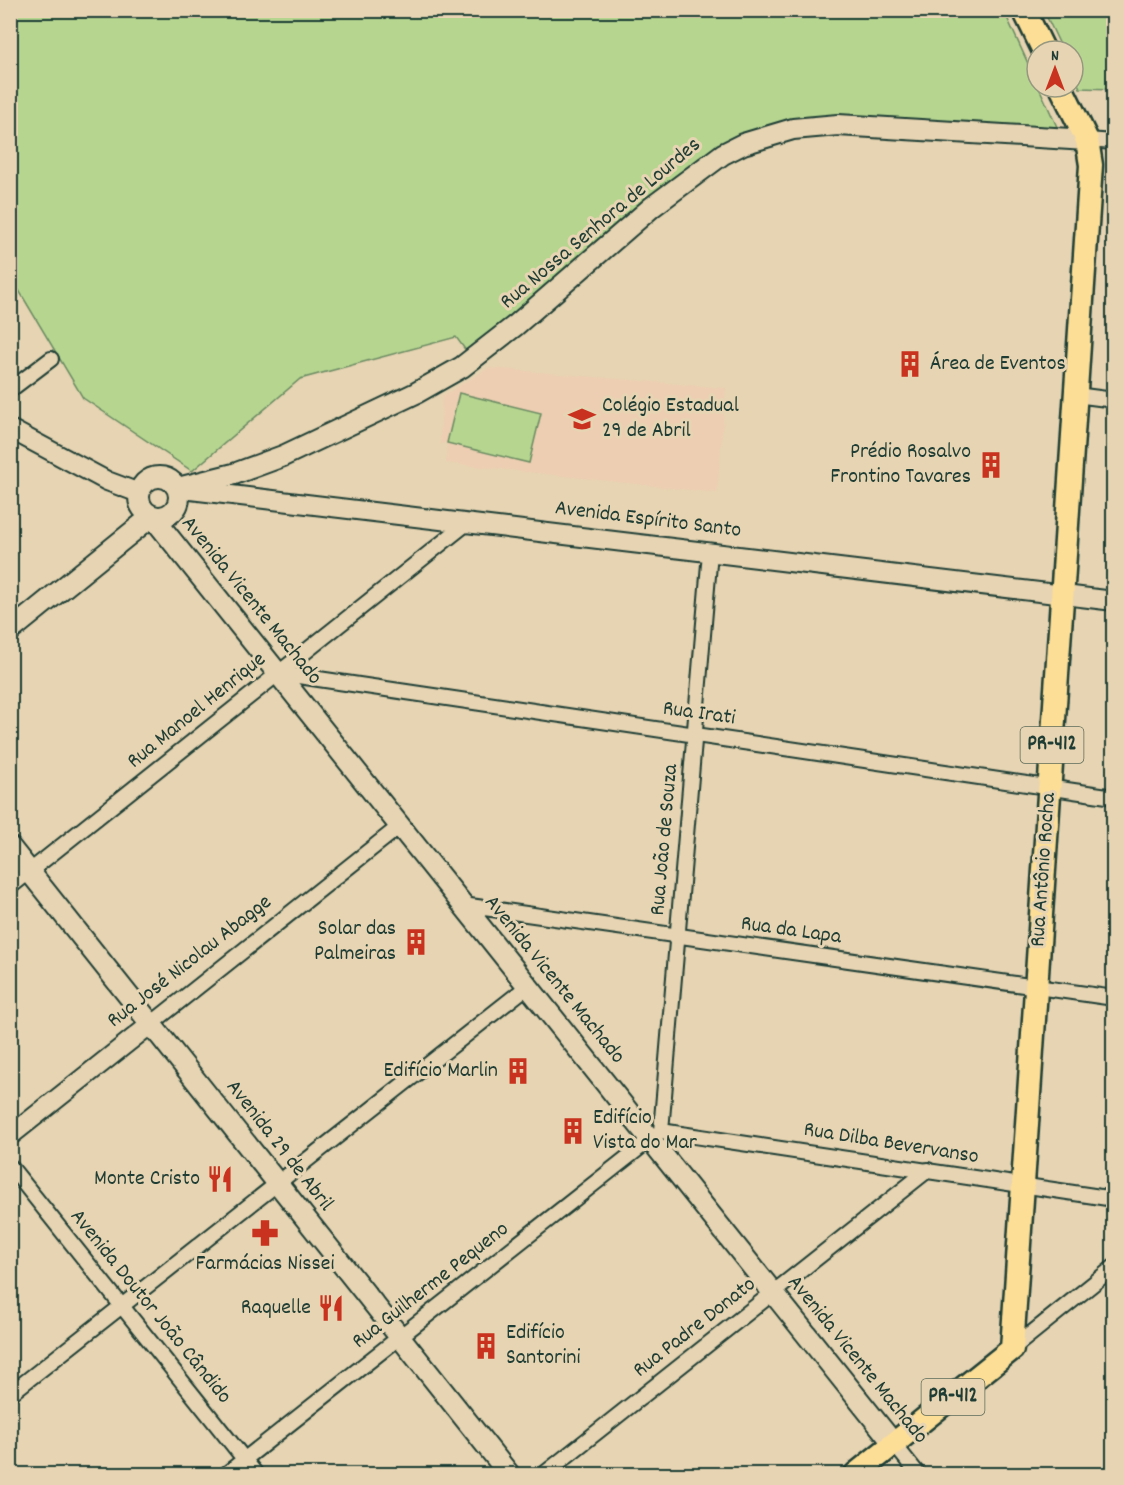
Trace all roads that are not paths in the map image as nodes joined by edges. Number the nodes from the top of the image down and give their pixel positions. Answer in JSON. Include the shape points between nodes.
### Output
{"nodes":[{"id":1,"x":1024,"y":10,"type":"edge"},
{"id":2,"x":1038,"y":39,"type":"edge"},
{"id":3,"x":1067,"y":99,"type":"edge"},
{"id":4,"x":1087,"y":140,"type":"junction"},
{"id":5,"x":1113,"y":142,"type":"edge"},
{"id":6,"x":51,"y":359,"type":"dead end"},
{"id":7,"x":10,"y":390,"type":"edge"},
{"id":8,"x":1076,"y":395,"type":"junction"},
{"id":9,"x":1113,"y":400,"type":"edge"},
{"id":10,"x":10,"y":429,"type":"edge"},
{"id":11,"x":178,"y":488,"type":"junction"},
{"id":12,"x":139,"y":493,"type":"junction"},
{"id":13,"x":152,"y":516,"type":"junction"},
{"id":14,"x":467,"y":523,"type":"junction"},
{"id":15,"x":710,"y":552,"type":"junction"},
{"id":16,"x":1062,"y":594,"type":"junction"},
{"id":17,"x":1113,"y":601,"type":"edge"},
{"id":18,"x":10,"y":631,"type":"edge"},
{"id":19,"x":278,"y":673,"type":"junction"},
{"id":20,"x":695,"y":735,"type":"junction"},
{"id":21,"x":1050,"y":788,"type":"junction"},
{"id":22,"x":1113,"y":797,"type":"edge"},
{"id":23,"x":400,"y":826,"type":"junction"},
{"id":24,"x":10,"y":847,"type":"edge"},
{"id":25,"x":30,"y":871,"type":"junction"},
{"id":26,"x":10,"y":887,"type":"edge"},
{"id":27,"x":463,"y":905,"type":"junction"},
{"id":28,"x":678,"y":936,"type":"junction"},
{"id":29,"x":528,"y":986,"type":"junction"},
{"id":30,"x":1036,"y":987,"type":"junction"},
{"id":31,"x":1113,"y":998,"type":"edge"},
{"id":32,"x":151,"y":1024,"type":"junction"},
{"id":33,"x":656,"y":1135,"type":"junction"},
{"id":34,"x":10,"y":1136,"type":"edge"},
{"id":35,"x":10,"y":1166,"type":"edge"},
{"id":36,"x":928,"y":1170,"type":"junction"},
{"id":37,"x":278,"y":1183,"type":"junction"},
{"id":38,"x":1023,"y":1185,"type":"junction"},
{"id":39,"x":1113,"y":1199,"type":"edge"},
{"id":40,"x":1113,"y":1267,"type":"edge"},
{"id":41,"x":773,"y":1293,"type":"junction"},
{"id":42,"x":122,"y":1306,"type":"junction"},
{"id":43,"x":400,"y":1337,"type":"junction"},
{"id":44,"x":1012,"y":1349,"type":"junction"},
{"id":45,"x":10,"y":1394,"type":"edge"},
{"id":46,"x":894,"y":1444,"type":"junction"},
{"id":47,"x":245,"y":1460,"type":"junction"},
{"id":48,"x":226,"y":1474,"type":"edge"},
{"id":49,"x":256,"y":1474,"type":"edge"},
{"id":50,"x":509,"y":1474,"type":"edge"},
{"id":51,"x":544,"y":1474,"type":"edge"},
{"id":52,"x":856,"y":1474,"type":"edge"},
{"id":53,"x":918,"y":1474,"type":"edge"}],
"edges":[{"from":1,"to":2,"type":"main road"},
{"from":3,"to":4,"type":"main road","number":"PR-412"},
{"from":4,"to":5,"type":"street"},
{"from":4,"to":8,"type":"main road","name":"Rua Antônio Rocha","number":"PR-412","via":[[1091,165]]},
{"from":4,"to":11,"type":"main road","name":"Rua Nossa Senhora de Lourdes","via":[[816,126],[743,144],[652,207],[454,373],[283,456]]},
{"from":6,"to":7,"type":"street"},
{"from":8,"to":9,"type":"street"},
{"from":8,"to":16,"type":"main road","name":"Rua Antônio Rocha","number":"PR-412"},
{"from":10,"to":12,"type":"street","via":[[107,481]]},
{"from":11,"to":12,"type":"main road","via":[[169,479],[157,477],[146,482]]},
{"from":11,"to":13,"type":"main road","via":[[177,508],[166,516]]},
{"from":11,"to":14,"type":"street","name":"Avenida Espírito Santo"},
{"from":12,"to":13,"type":"main road","via":[[143,509]]},
{"from":13,"to":18,"type":"main road"},
{"from":13,"to":19,"type":"main road","name":"Avenida Vicente Machado"},
{"from":14,"to":15,"type":"street","name":"Avenida Espírito Santo"},
{"from":14,"to":19,"type":"street","name":"Rua Manoel Henrique"},
{"from":15,"to":16,"type":"street","name":"Avenida Espírito Santo"},
{"from":15,"to":20,"type":"street","name":"Rua João de Souza"},
{"from":16,"to":17,"type":"street","name":"Avenida Espírito Santo"},
{"from":16,"to":21,"type":"main road","name":"Rua Antônio Rocha","number":"PR-412"},
{"from":19,"to":20,"type":"street","name":"Rua Irati"},
{"from":19,"to":23,"type":"main road","name":"Avenida Vicente Machado"},
{"from":19,"to":25,"type":"street","name":"Rua Manoel Henrique"},
{"from":20,"to":21,"type":"street","name":"Rua Irati"},
{"from":20,"to":28,"type":"street","name":"Rua João de Souza"},
{"from":21,"to":22,"type":"street","name":"Rua Irati"},
{"from":21,"to":30,"type":"main road","name":"Rua Antônio Rocha","number":"PR-412"},
{"from":23,"to":27,"type":"main road","name":"Avenida Vicente Machado"},
{"from":23,"to":32,"type":"street","name":"Rua José Nicolau Abagge"},
{"from":24,"to":25,"type":"main road","name":"Avenida 29 de Abril"},
{"from":25,"to":26,"type":"street","name":"Rua Manoel Henrique"},
{"from":25,"to":32,"type":"main road","name":"Avenida 29 de Abril"},
{"from":27,"to":28,"type":"street","name":"Rua da Lapa"},
{"from":27,"to":29,"type":"main road","name":"Avenida Vicente Machado"},
{"from":28,"to":30,"type":"street","name":"Rua da Lapa"},
{"from":28,"to":33,"type":"street","name":"Rua João de Souza"},
{"from":29,"to":33,"type":"main road","name":"Avenida Vicente Machado"},
{"from":29,"to":37,"type":"street"},
{"from":30,"to":31,"type":"street","name":"Rua da Lapa"},
{"from":30,"to":38,"type":"main road","name":"Rua Antônio Rocha","number":"PR-412"},
{"from":32,"to":34,"type":"street","name":"Rua José Nicolau Abagge"},
{"from":32,"to":37,"type":"main road","name":"Avenida 29 de Abril"},
{"from":33,"to":36,"type":"street","name":"Rua Dilba Bevervanso"},
{"from":33,"to":41,"type":"main road","name":"Avenida Vicente Machado"},
{"from":33,"to":43,"type":"street","name":"Rua Guilherme Pequeno"},
{"from":35,"to":42,"type":"street","name":"Avenida Doutor João Cândido"},
{"from":36,"to":38,"type":"street","name":"Rua Dilba Bevervanso"},
{"from":36,"to":41,"type":"street","name":"Rua Padre Donato"},
{"from":37,"to":42,"type":"street"},
{"from":37,"to":43,"type":"main road","name":"Avenida 29 de Abril"},
{"from":38,"to":39,"type":"street","name":"Rua Dilba Bevervanso"},
{"from":38,"to":44,"type":"main road","name":"Rua Antônio Rocha","number":"PR-412"},
{"from":40,"to":44,"type":"street"},
{"from":41,"to":46,"type":"main road","name":"Avenida Vicente Machado"},
{"from":41,"to":51,"type":"street","name":"Rua Padre Donato"},
{"from":42,"to":45,"type":"street"},
{"from":42,"to":47,"type":"street","name":"Avenida Doutor João Cândido"},
{"from":43,"to":47,"type":"street","name":"Rua Guilherme Pequeno"},
{"from":43,"to":50,"type":"main road","name":"Avenida 29 de Abril"},
{"from":44,"to":46,"type":"main road","number":"PR-412"},
{"from":46,"to":52,"type":"main road","number":"PR-412"},
{"from":46,"to":53,"type":"street","name":"Avenida Vicente Machado"},
{"from":47,"to":48,"type":"street","name":"Rua Guilherme Pequeno"},
{"from":47,"to":49,"type":"street","name":"Avenida Doutor João Cândido"}]}
